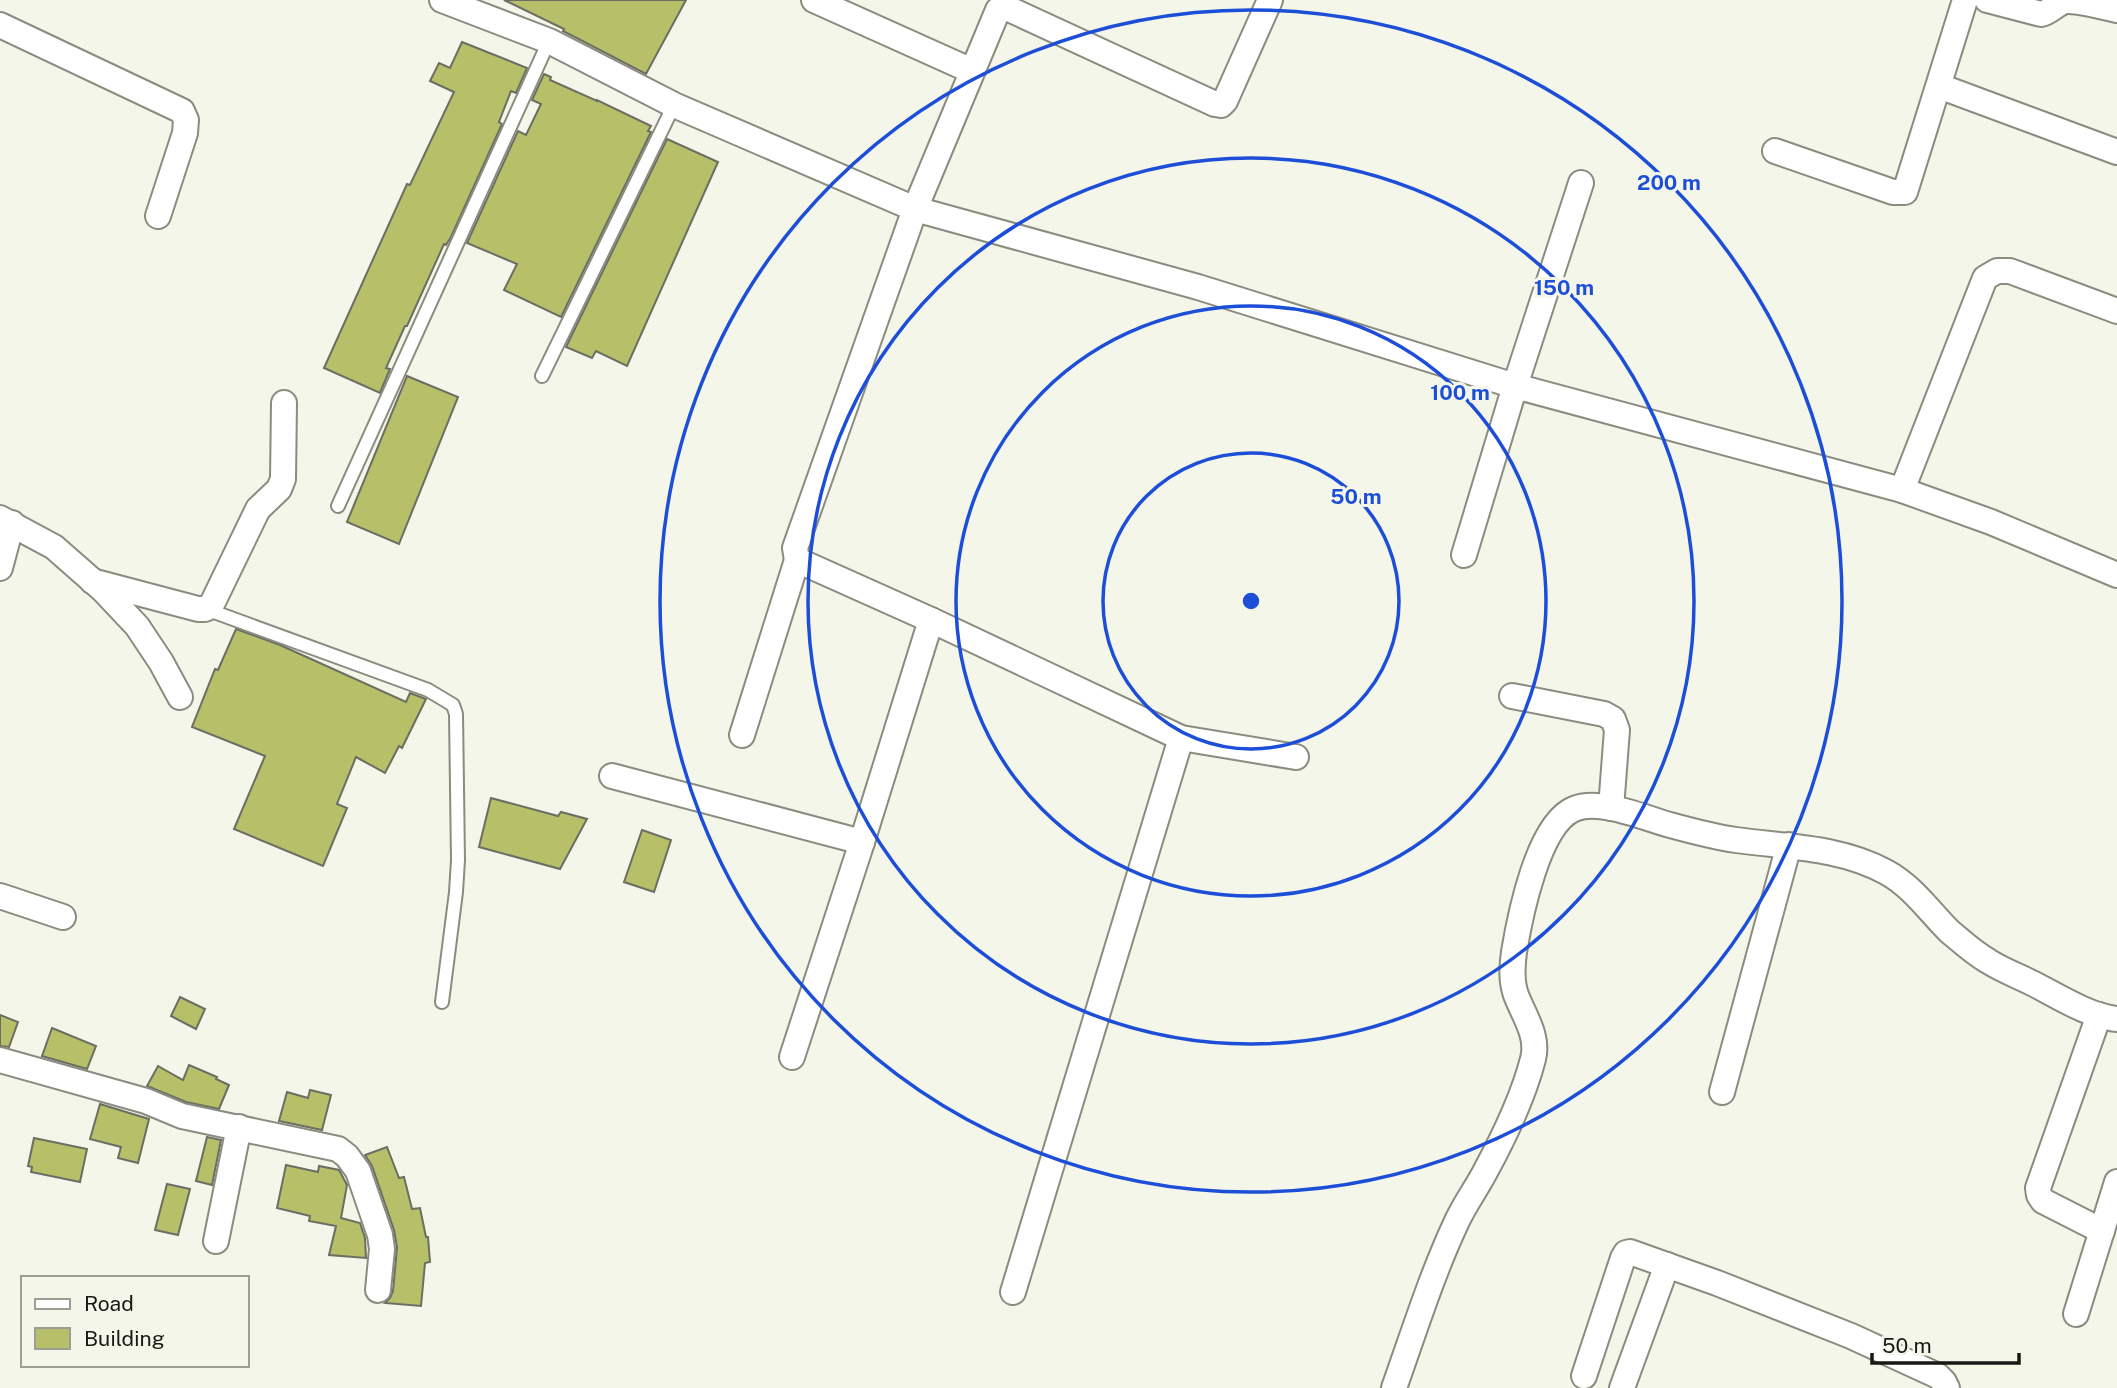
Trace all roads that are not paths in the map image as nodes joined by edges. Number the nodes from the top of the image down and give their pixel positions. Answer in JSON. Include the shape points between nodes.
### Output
{"nodes":[{"id":1,"x":442,"y":0,"type":"edge"},
{"id":2,"x":814,"y":0,"type":"edge"},
{"id":3,"x":1270,"y":0,"type":"edge"},
{"id":4,"x":1965,"y":0,"type":"edge"},
{"id":5,"x":1987,"y":0,"type":"edge"},
{"id":6,"x":2060,"y":2,"type":"edge"},
{"id":7,"x":2117,"y":10,"type":"edge"},
{"id":8,"x":0,"y":25,"type":"edge"},
{"id":9,"x":549,"y":41,"type":"junction"},
{"id":10,"x":972,"y":71,"type":"junction"},
{"id":11,"x":1939,"y":86,"type":"junction"},
{"id":12,"x":674,"y":105,"type":"junction"},
{"id":13,"x":1775,"y":151,"type":"dead end"},
{"id":14,"x":2117,"y":152,"type":"edge"},
{"id":15,"x":1581,"y":183,"type":"dead end"},
{"id":16,"x":915,"y":209,"type":"junction"},
{"id":17,"x":158,"y":216,"type":"dead end"},
{"id":18,"x":2117,"y":311,"type":"edge"},
{"id":19,"x":542,"y":376,"type":"dead end"},
{"id":20,"x":1515,"y":386,"type":"junction"},
{"id":21,"x":284,"y":403,"type":"dead end"},
{"id":22,"x":1902,"y":490,"type":"junction"},
{"id":23,"x":338,"y":506,"type":"dead end"},
{"id":24,"x":6,"y":521,"type":"edge"},
{"id":25,"x":1464,"y":555,"type":"dead end"},
{"id":26,"x":797,"y":560,"type":"junction"},
{"id":27,"x":0,"y":568,"type":"edge"},
{"id":28,"x":2117,"y":575,"type":"edge"},
{"id":29,"x":92,"y":580,"type":"junction"},
{"id":30,"x":205,"y":609,"type":"junction"},
{"id":31,"x":931,"y":620,"type":"junction"},
{"id":32,"x":1512,"y":696,"type":"dead end"},
{"id":33,"x":180,"y":697,"type":"dead end"},
{"id":34,"x":742,"y":735,"type":"dead end"},
{"id":35,"x":1181,"y":738,"type":"junction"},
{"id":36,"x":1296,"y":757,"type":"dead end"},
{"id":37,"x":612,"y":776,"type":"dead end"},
{"id":38,"x":1611,"y":808,"type":"junction"},
{"id":39,"x":862,"y":842,"type":"junction"},
{"id":40,"x":1788,"y":845,"type":"junction"},
{"id":41,"x":0,"y":896,"type":"edge"},
{"id":42,"x":63,"y":916,"type":"dead end"},
{"id":43,"x":442,"y":1002,"type":"dead end"},
{"id":44,"x":2108,"y":1017,"type":"edge"},
{"id":45,"x":792,"y":1057,"type":"dead end"},
{"id":46,"x":0,"y":1060,"type":"edge"},
{"id":47,"x":1722,"y":1092,"type":"dead end"},
{"id":48,"x":239,"y":1127,"type":"junction"},
{"id":49,"x":2117,"y":1182,"type":"edge"},
{"id":50,"x":2102,"y":1231,"type":"junction"},
{"id":51,"x":216,"y":1241,"type":"dead end"},
{"id":52,"x":1667,"y":1265,"type":"junction"},
{"id":53,"x":378,"y":1290,"type":"dead end"},
{"id":54,"x":1013,"y":1292,"type":"dead end"},
{"id":55,"x":2076,"y":1314,"type":"dead end"},
{"id":56,"x":1584,"y":1376,"type":"dead end"},
{"id":57,"x":1394,"y":1388,"type":"edge"},
{"id":58,"x":1622,"y":1388,"type":"edge"},
{"id":59,"x":1947,"y":1388,"type":"edge"}],
"edges":[{"from":1,"to":9,"type":"street"},
{"from":2,"to":10,"type":"street"},
{"from":3,"to":10,"type":"street","via":[[1221,105],[1004,7],[998,10]]},
{"from":4,"to":11,"type":"street"},
{"from":5,"to":6,"type":"street","via":[[2040,14]]},
{"from":6,"to":7,"type":"street","via":[[2073,0]]},
{"from":8,"to":17,"type":"street","via":[[182,111],[185,133]]},
{"from":9,"to":12,"type":"street"},
{"from":9,"to":23,"type":"lane"},
{"from":10,"to":16,"type":"street"},
{"from":11,"to":13,"type":"street","via":[[1905,192],[1893,192]]},
{"from":11,"to":14,"type":"street"},
{"from":12,"to":16,"type":"street"},
{"from":12,"to":19,"type":"lane"},
{"from":15,"to":20,"type":"street"},
{"from":16,"to":20,"type":"street","via":[[1198,287]]},
{"from":16,"to":26,"type":"street","via":[[795,548]]},
{"from":18,"to":22,"type":"street","via":[[2010,271],[1997,271],[1985,278]]},
{"from":20,"to":22,"type":"street"},
{"from":20,"to":25,"type":"street"},
{"from":21,"to":30,"type":"street","via":[[283,479],[258,509],[211,606]]},
{"from":22,"to":28,"type":"street"},
{"from":24,"to":27,"type":"street"},
{"from":24,"to":29,"type":"street","via":[[54,547]]},
{"from":26,"to":31,"type":"street"},
{"from":26,"to":34,"type":"street"},
{"from":29,"to":30,"type":"street"},
{"from":29,"to":33,"type":"street","via":[[137,626]]},
{"from":30,"to":43,"type":"lane","via":[[428,690],[453,705],[458,860]]},
{"from":31,"to":35,"type":"street"},
{"from":31,"to":39,"type":"street"},
{"from":32,"to":38,"type":"street","via":[[1613,719],[1617,730]]},
{"from":35,"to":36,"type":"street"},
{"from":35,"to":54,"type":"street"},
{"from":37,"to":39,"type":"street"},
{"from":38,"to":40,"type":"street","via":[[1700,832]]},
{"from":38,"to":57,"type":"street","via":[[1587,805],[1573,809],[1559,820],[1535,865],[1512,974],[1535,1055],[1518,1104],[1445,1248]]},
{"from":39,"to":45,"type":"street"},
{"from":40,"to":44,"type":"street","via":[[1846,856],[1887,873],[1988,961]]},
{"from":40,"to":47,"type":"street"},
{"from":41,"to":42,"type":"street"},
{"from":44,"to":50,"type":"street","via":[[2038,1188],[2043,1201]]},
{"from":46,"to":48,"type":"street","via":[[146,1101],[182,1116]]},
{"from":48,"to":51,"type":"street"},
{"from":48,"to":53,"type":"street","via":[[338,1149],[347,1156],[358,1171],[380,1235]]},
{"from":49,"to":50,"type":"street"},
{"from":50,"to":55,"type":"street"},
{"from":52,"to":56,"type":"street","via":[[1626,1253]]},
{"from":52,"to":58,"type":"street"},
{"from":52,"to":59,"type":"street","via":[[1871,1345],[1938,1376]]}]}
